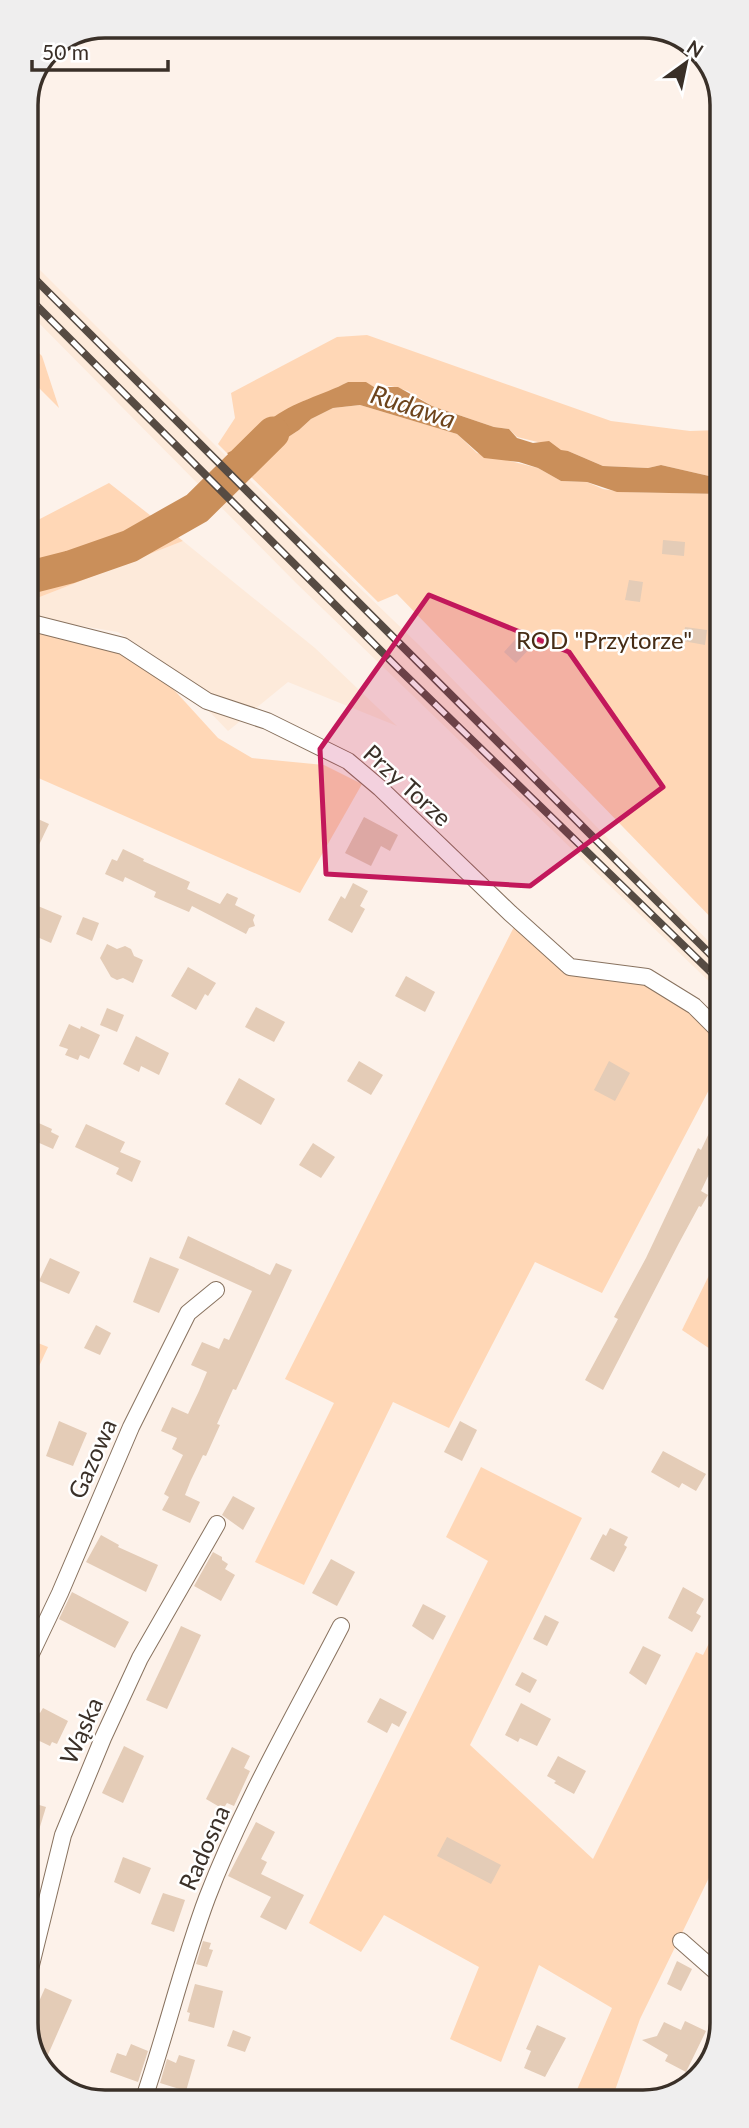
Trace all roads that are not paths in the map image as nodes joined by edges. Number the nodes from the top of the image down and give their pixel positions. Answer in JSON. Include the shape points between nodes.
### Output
{"nodes":[{"id":1,"x":38,"y":625,"type":"edge"},
{"id":2,"x":710,"y":1022,"type":"edge"},
{"id":3,"x":216,"y":1290,"type":"dead end"},
{"id":4,"x":217,"y":1524,"type":"dead end"},
{"id":5,"x":341,"y":1626,"type":"dead end"},
{"id":6,"x":38,"y":1639,"type":"edge"},
{"id":7,"x":38,"y":1936,"type":"edge"},
{"id":8,"x":681,"y":1941,"type":"dead end"},
{"id":9,"x":710,"y":1967,"type":"edge"},
{"id":10,"x":146,"y":2089,"type":"edge"}],
"edges":[{"from":1,"to":2,"type":"street","name":"Przy Torze","via":[[123,646],[207,701],[267,721],[348,761],[570,967],[647,977],[694,1006]]},
{"from":3,"to":6,"type":"street","name":"Gazowa","via":[[188,1313],[131,1427]]},
{"from":4,"to":7,"type":"street","name":"Wąska","via":[[150,1639],[103,1738],[63,1835]]},
{"from":5,"to":10,"type":"street","name":"Radosna","via":[[246,1810],[208,1896]]},
{"from":8,"to":9,"type":"street"}]}
